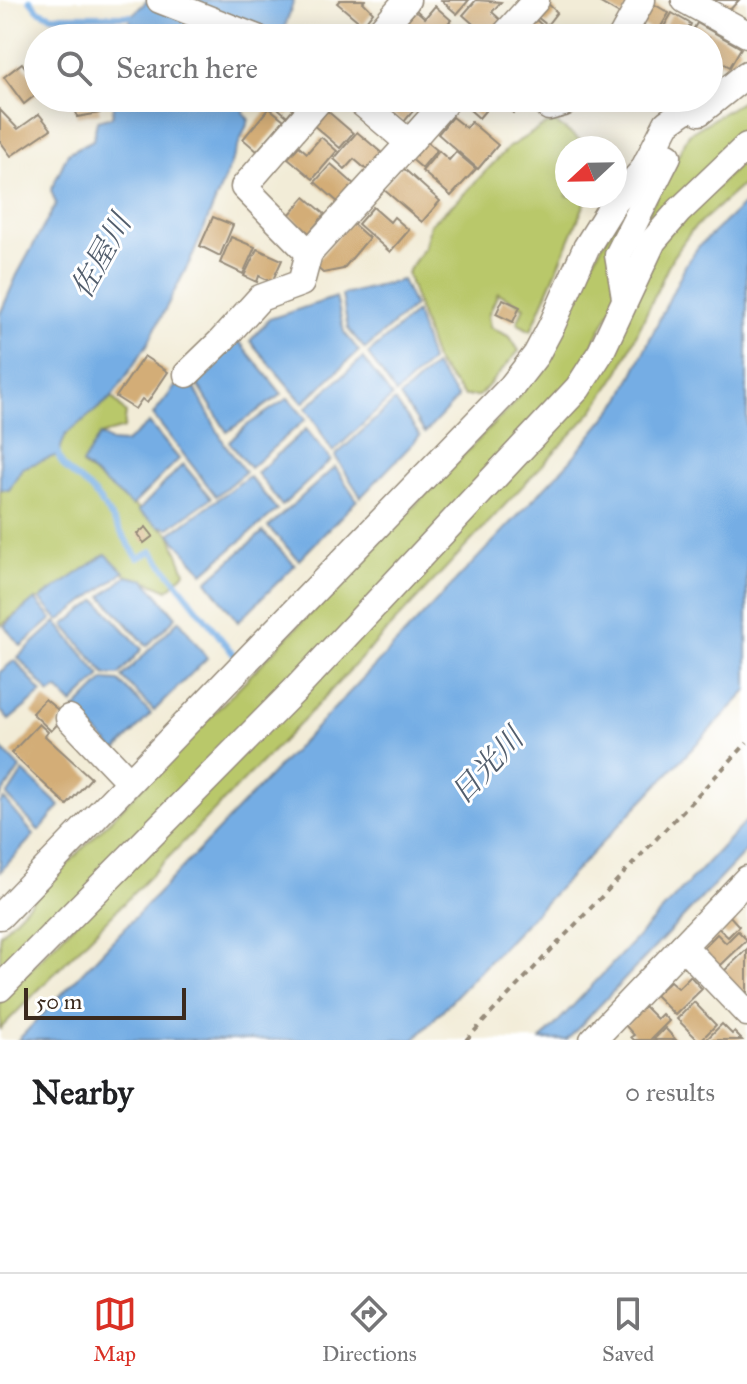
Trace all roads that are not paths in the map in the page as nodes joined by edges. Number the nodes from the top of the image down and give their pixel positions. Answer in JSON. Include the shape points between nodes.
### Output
{"nodes":[{"id":1,"x":160,"y":0,"type":"edge"},
{"id":2,"x":407,"y":0,"type":"edge"},
{"id":3,"x":536,"y":0,"type":"edge"},
{"id":4,"x":642,"y":0,"type":"edge"},
{"id":5,"x":685,"y":0,"type":"edge"},
{"id":6,"x":221,"y":24,"type":"edge"},
{"id":7,"x":386,"y":24,"type":"edge"},
{"id":8,"x":515,"y":24,"type":"edge"},
{"id":9,"x":629,"y":24,"type":"edge"},
{"id":10,"x":747,"y":34,"type":"edge"},
{"id":11,"x":747,"y":74,"type":"edge"},
{"id":12,"x":723,"y":92,"type":"edge"},
{"id":13,"x":309,"y":112,"type":"edge"},
{"id":14,"x":372,"y":112,"type":"edge"},
{"id":15,"x":437,"y":112,"type":"edge"},
{"id":16,"x":683,"y":112,"type":"edge"},
{"id":17,"x":700,"y":112,"type":"edge"},
{"id":18,"x":409,"y":143,"type":"junction"},
{"id":19,"x":747,"y":146,"type":"edge"},
{"id":20,"x":309,"y":253,"type":"junction"},
{"id":21,"x":625,"y":298,"type":"junction"},
{"id":22,"x":187,"y":374,"type":"dead end"},
{"id":23,"x":69,"y":718,"type":"dead end"},
{"id":24,"x":129,"y":781,"type":"junction"},
{"id":25,"x":747,"y":879,"type":"edge"},
{"id":26,"x":0,"y":916,"type":"edge"},
{"id":27,"x":683,"y":946,"type":"junction"},
{"id":28,"x":0,"y":988,"type":"edge"},
{"id":29,"x":747,"y":1013,"type":"edge"},
{"id":30,"x":604,"y":1036,"type":"edge"}],
"edges":[{"from":1,"to":6,"type":"street"},
{"from":2,"to":7,"type":"street"},
{"from":3,"to":8,"type":"street"},
{"from":4,"to":9,"type":"street"},
{"from":5,"to":10,"type":"street"},
{"from":11,"to":12,"type":"street"},
{"from":13,"to":20,"type":"street","via":[[244,187]]},
{"from":14,"to":18,"type":"street"},
{"from":15,"to":18,"type":"street"},
{"from":16,"to":24,"type":"street","via":[[667,123],[643,170],[614,203],[586,248],[536,355],[512,386]]},
{"from":17,"to":21,"type":"street","via":[[681,131],[618,255]]},
{"from":18,"to":20,"type":"street"},
{"from":19,"to":21,"type":"street","via":[[653,241]]},
{"from":20,"to":22,"type":"street","via":[[301,283],[260,298]]},
{"from":21,"to":28,"type":"street","via":[[578,388],[295,690]]},
{"from":23,"to":24,"type":"street"},
{"from":24,"to":26,"type":"street"},
{"from":25,"to":27,"type":"street"},
{"from":27,"to":29,"type":"street"},
{"from":27,"to":30,"type":"street"}]}
